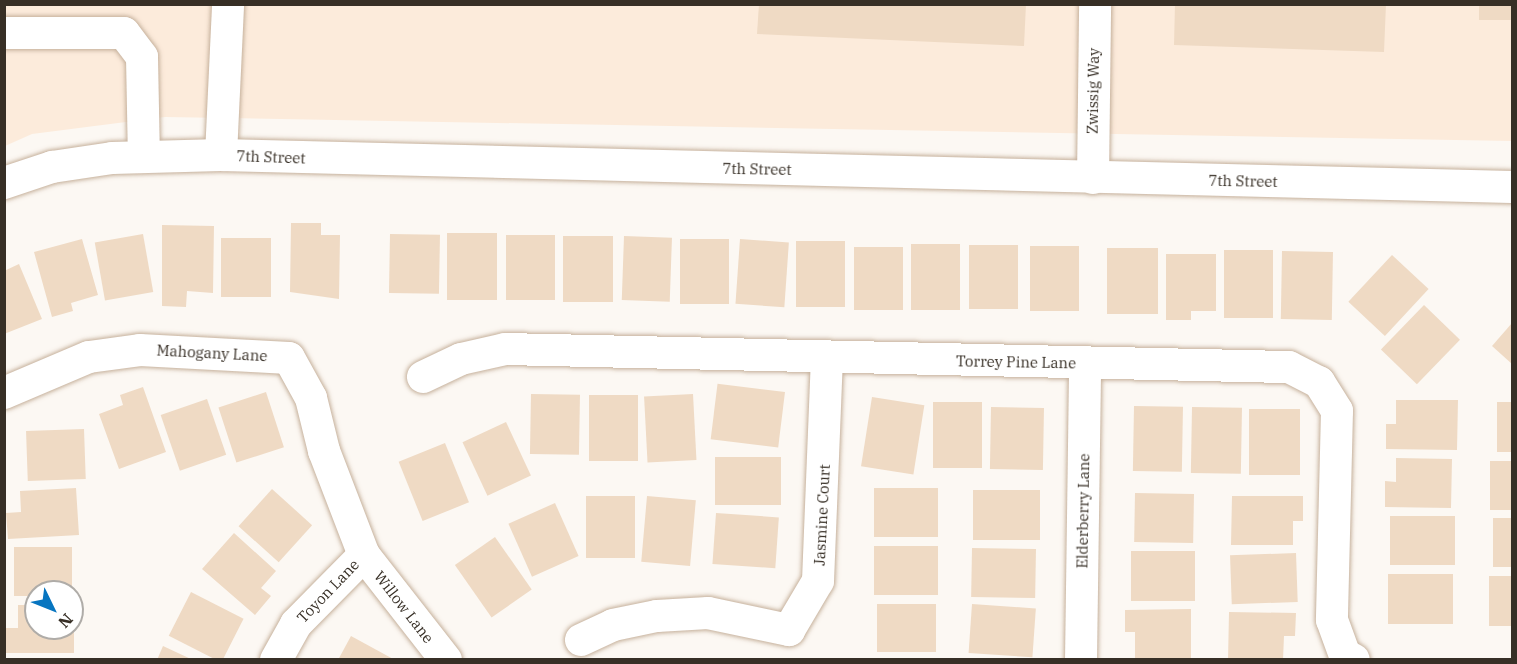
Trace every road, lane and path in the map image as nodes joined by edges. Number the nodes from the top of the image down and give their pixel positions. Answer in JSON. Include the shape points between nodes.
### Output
{"nodes":[{"id":1,"x":228,"y":4,"type":"edge"},
{"id":2,"x":1095,"y":4,"type":"edge"},
{"id":3,"x":4,"y":33,"type":"edge"},
{"id":4,"x":221,"y":155,"type":"junction"},
{"id":5,"x":144,"y":157,"type":"junction"},
{"id":6,"x":1093,"y":177,"type":"junction"},
{"id":7,"x":4,"y":183,"type":"edge"},
{"id":8,"x":1512,"y":186,"type":"edge"},
{"id":9,"x":827,"y":358,"type":"junction"},
{"id":10,"x":1085,"y":363,"type":"junction"},
{"id":11,"x":423,"y":377,"type":"dead end"},
{"id":12,"x":4,"y":393,"type":"edge"},
{"id":13,"x":364,"y":555,"type":"junction"},
{"id":14,"x":581,"y":640,"type":"dead end"},
{"id":15,"x":276,"y":660,"type":"edge"},
{"id":16,"x":446,"y":660,"type":"edge"},
{"id":17,"x":1081,"y":660,"type":"edge"},
{"id":18,"x":1354,"y":660,"type":"edge"}],
"edges":[{"from":1,"to":4,"type":"street"},
{"from":2,"to":6,"type":"street","name":"Zwissig Way"},
{"from":3,"to":5,"type":"street","via":[[124,33],[142,57]]},
{"from":4,"to":5,"type":"street","name":"7th Street"},
{"from":4,"to":6,"type":"street","name":"7th Street"},
{"from":5,"to":7,"type":"street","name":"7th Street","via":[[52,167]]},
{"from":6,"to":8,"type":"street","name":"7th Street"},
{"from":9,"to":10,"type":"street","name":"Torrey Pine Lane"},
{"from":9,"to":11,"type":"street","name":"Torrey Pine Lane","via":[[505,349],[461,359]]},
{"from":9,"to":14,"type":"street","name":"Jasmine Court","via":[[818,581],[789,630],[708,613],[657,616]]},
{"from":10,"to":17,"type":"street","name":"Elderberry Lane"},
{"from":10,"to":18,"type":"street","name":"Torrey Pine Lane","via":[[1289,367],[1319,382],[1337,411],[1332,620],[1345,655]]},
{"from":12,"to":13,"type":"street","name":"Mahogany Lane","via":[[89,357],[140,350],[289,358],[311,398],[324,450]]},
{"from":13,"to":15,"type":"street","name":"Toyon Lane","via":[[296,624]]},
{"from":13,"to":16,"type":"street","name":"Willow Lane"}]}
